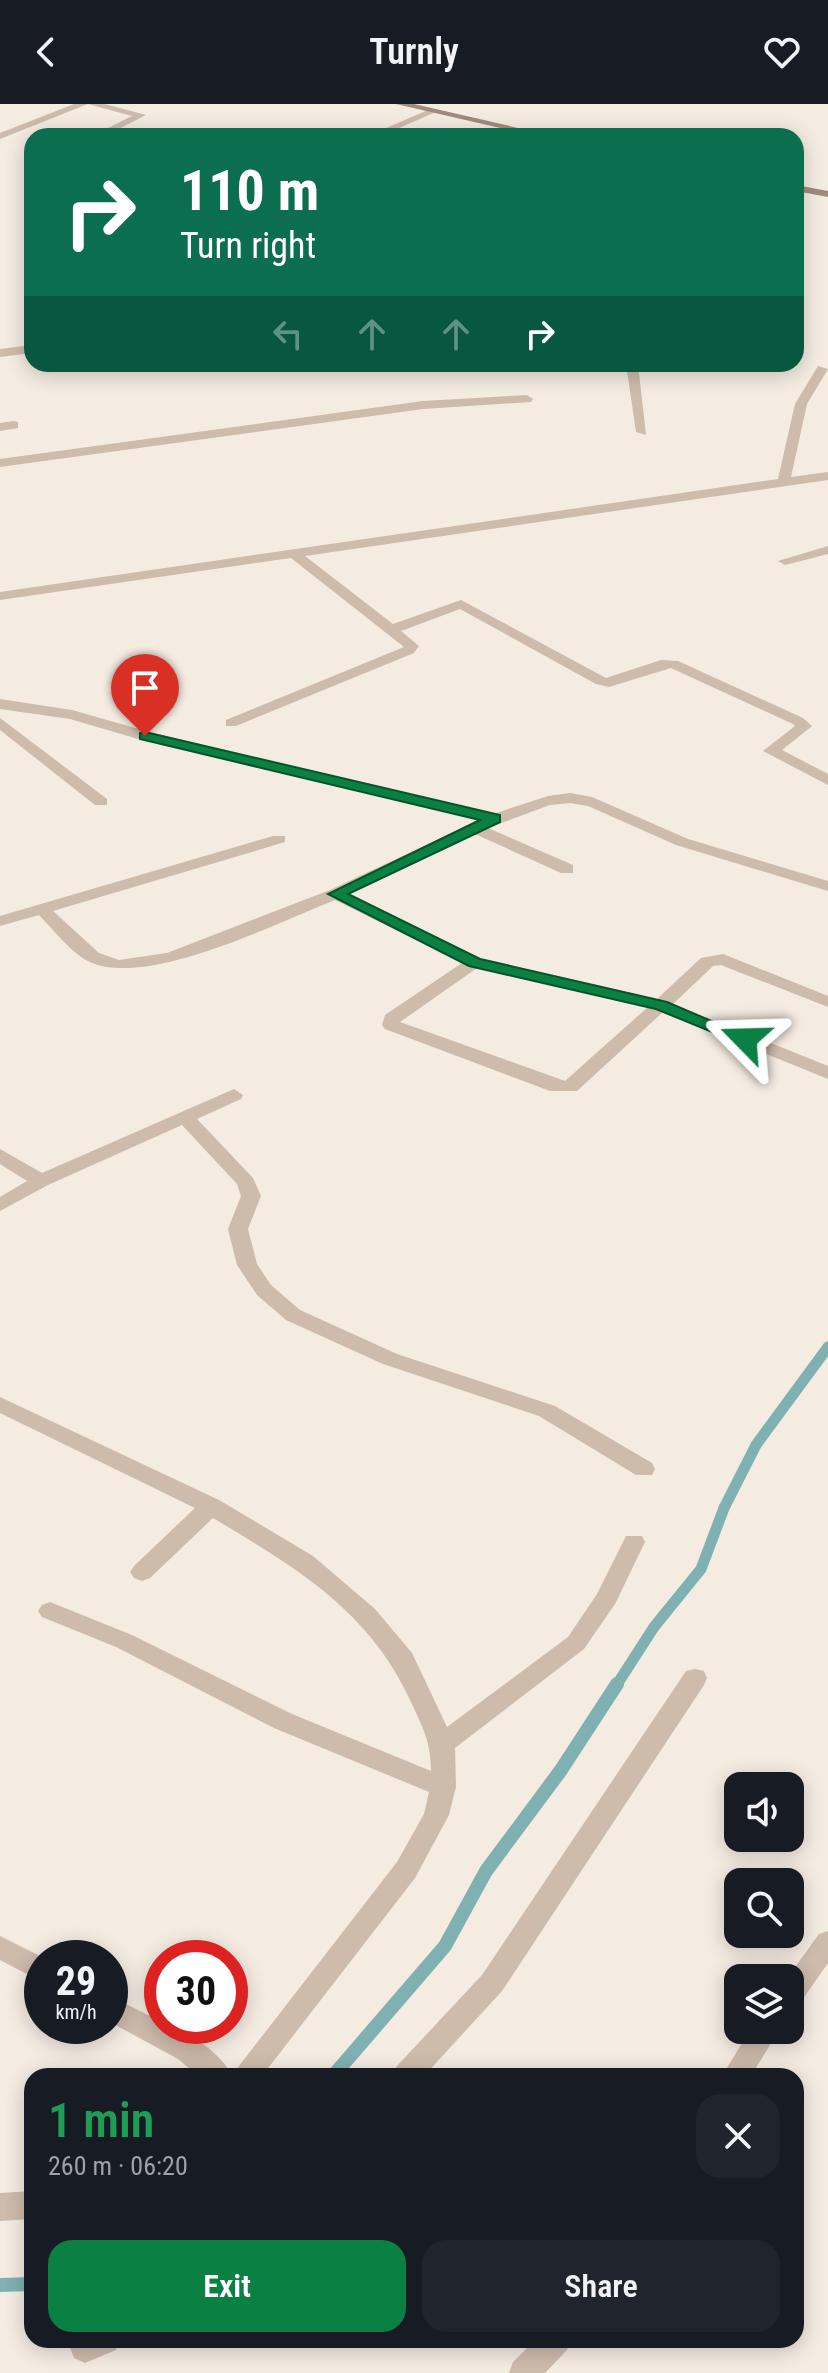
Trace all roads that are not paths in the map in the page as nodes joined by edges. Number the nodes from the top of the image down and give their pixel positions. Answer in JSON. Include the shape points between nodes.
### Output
{"nodes":[{"id":1,"x":83,"y":104,"type":"edge"},
{"id":2,"x":92,"y":104,"type":"edge"},
{"id":3,"x":401,"y":104,"type":"edge"},
{"id":4,"x":433,"y":111,"type":"junction"},
{"id":5,"x":114,"y":128,"type":"edge"},
{"id":6,"x":392,"y":128,"type":"edge"},
{"id":7,"x":511,"y":128,"type":"edge"},
{"id":8,"x":0,"y":136,"type":"edge"},
{"id":9,"x":804,"y":190,"type":"edge"},
{"id":10,"x":828,"y":194,"type":"edge"},
{"id":11,"x":24,"y":350,"type":"edge"},
{"id":12,"x":0,"y":353,"type":"edge"},
{"id":13,"x":822,"y":369,"type":"dead end"},
{"id":14,"x":633,"y":372,"type":"edge"},
{"id":15,"x":527,"y":399,"type":"dead end"},
{"id":16,"x":642,"y":432,"type":"dead end"},
{"id":17,"x":0,"y":463,"type":"edge"},
{"id":18,"x":826,"y":478,"type":"edge"},
{"id":19,"x":784,"y":480,"type":"junction"},
{"id":20,"x":828,"y":550,"type":"edge"},
{"id":21,"x":293,"y":553,"type":"junction"},
{"id":22,"x":785,"y":561,"type":"dead end"},
{"id":23,"x":0,"y":596,"type":"edge"},
{"id":24,"x":392,"y":629,"type":"junction"},
{"id":25,"x":0,"y":704,"type":"edge"},
{"id":26,"x":0,"y":723,"type":"edge"},
{"id":27,"x":231,"y":723,"type":"dead end"},
{"id":28,"x":828,"y":780,"type":"edge"},
{"id":29,"x":101,"y":802,"type":"dead end"},
{"id":30,"x":494,"y":819,"type":"junction"},
{"id":31,"x":474,"y":828,"type":"junction"},
{"id":32,"x":279,"y":839,"type":"dead end"},
{"id":33,"x":567,"y":869,"type":"dead end"},
{"id":34,"x":828,"y":886,"type":"edge"},
{"id":35,"x":336,"y":894,"type":"junction"},
{"id":36,"x":43,"y":910,"type":"junction"},
{"id":37,"x":0,"y":921,"type":"edge"},
{"id":38,"x":474,"y":962,"type":"junction"},
{"id":39,"x":828,"y":1002,"type":"edge"},
{"id":40,"x":661,"y":1005,"type":"junction"},
{"id":41,"x":828,"y":1073,"type":"edge"},
{"id":42,"x":234,"y":1095,"type":"dead end"},
{"id":43,"x":186,"y":1118,"type":"junction"},
{"id":44,"x":0,"y":1155,"type":"edge"},
{"id":45,"x":41,"y":1181,"type":"junction"},
{"id":46,"x":0,"y":1205,"type":"edge"},
{"id":47,"x":0,"y":1404,"type":"edge"},
{"id":48,"x":644,"y":1469,"type":"dead end"},
{"id":49,"x":211,"y":1506,"type":"junction"},
{"id":50,"x":634,"y":1542,"type":"dead end"},
{"id":51,"x":142,"y":1572,"type":"dead end"},
{"id":52,"x":50,"y":1611,"type":"dead end"},
{"id":53,"x":695,"y":1678,"type":"dead end"},
{"id":54,"x":443,"y":1744,"type":"junction"},
{"id":55,"x":443,"y":1787,"type":"junction"},
{"id":56,"x":828,"y":1942,"type":"edge"},
{"id":57,"x":0,"y":1947,"type":"edge"},
{"id":58,"x":24,"y":1960,"type":"edge"},
{"id":59,"x":804,"y":1975,"type":"edge"},
{"id":60,"x":128,"y":2018,"type":"edge"},
{"id":61,"x":756,"y":2044,"type":"edge"},
{"id":62,"x":209,"y":2068,"type":"edge"},
{"id":63,"x":251,"y":2068,"type":"edge"},
{"id":64,"x":413,"y":2068,"type":"edge"},
{"id":65,"x":741,"y":2068,"type":"edge"},
{"id":66,"x":24,"y":2206,"type":"edge"},
{"id":67,"x":0,"y":2207,"type":"edge"},
{"id":68,"x":548,"y":2348,"type":"edge"},
{"id":69,"x":524,"y":2373,"type":"edge"}],
"edges":[{"from":1,"to":8,"type":"street"},
{"from":2,"to":5,"type":"street","via":[[141,115]]},
{"from":3,"to":4,"type":"street"},
{"from":4,"to":6,"type":"street"},
{"from":4,"to":7,"type":"street"},
{"from":9,"to":10,"type":"street"},
{"from":11,"to":12,"type":"street"},
{"from":13,"to":19,"type":"street","via":[[801,404]]},
{"from":14,"to":16,"type":"street"},
{"from":15,"to":17,"type":"street","via":[[423,405]]},
{"from":18,"to":19,"type":"street"},
{"from":19,"to":21,"type":"street"},
{"from":20,"to":22,"type":"street"},
{"from":21,"to":23,"type":"street"},
{"from":21,"to":24,"type":"street"},
{"from":24,"to":27,"type":"street","via":[[408,640],[409,650]]},
{"from":24,"to":28,"type":"street","via":[[461,604],[601,681],[673,664],[798,721],[804,726],[771,751]]},
{"from":25,"to":30,"type":"street","via":[[72,715]]},
{"from":26,"to":29,"type":"street"},
{"from":30,"to":31,"type":"street"},
{"from":30,"to":34,"type":"street","via":[[548,801],[592,802],[682,842]]},
{"from":31,"to":33,"type":"street"},
{"from":31,"to":35,"type":"street"},
{"from":32,"to":36,"type":"street"},
{"from":35,"to":36,"type":"street","via":[[170,958],[118,965],[93,957]]},
{"from":35,"to":38,"type":"street"},
{"from":36,"to":37,"type":"street"},
{"from":38,"to":40,"type":"street"},
{"from":38,"to":40,"type":"street","via":[[391,1019],[391,1025],[557,1087],[570,1087]]},
{"from":39,"to":40,"type":"street","via":[[723,959],[707,962]]},
{"from":40,"to":41,"type":"street"},
{"from":42,"to":43,"type":"street"},
{"from":43,"to":45,"type":"street"},
{"from":43,"to":48,"type":"street","via":[[246,1182],[251,1196],[238,1229],[247,1265],[264,1290],[293,1315],[390,1359],[547,1411]]},
{"from":44,"to":45,"type":"street"},
{"from":45,"to":46,"type":"street"},
{"from":47,"to":49,"type":"street"},
{"from":49,"to":51,"type":"street"},
{"from":49,"to":54,"type":"street","via":[[305,1562],[367,1615],[404,1660]]},
{"from":50,"to":54,"type":"street","via":[[607,1598],[576,1643]]},
{"from":52,"to":55,"type":"street","via":[[124,1641],[283,1721]]},
{"from":53,"to":64,"type":"street","via":[[492,1983]]},
{"from":54,"to":55,"type":"street"},
{"from":55,"to":63,"type":"street","via":[[436,1815],[406,1870]]},
{"from":56,"to":59,"type":"street"},
{"from":57,"to":58,"type":"street"},
{"from":60,"to":62,"type":"street","via":[[188,2050]]},
{"from":61,"to":65,"type":"street"},
{"from":66,"to":67,"type":"street"},
{"from":68,"to":69,"type":"street"}]}
